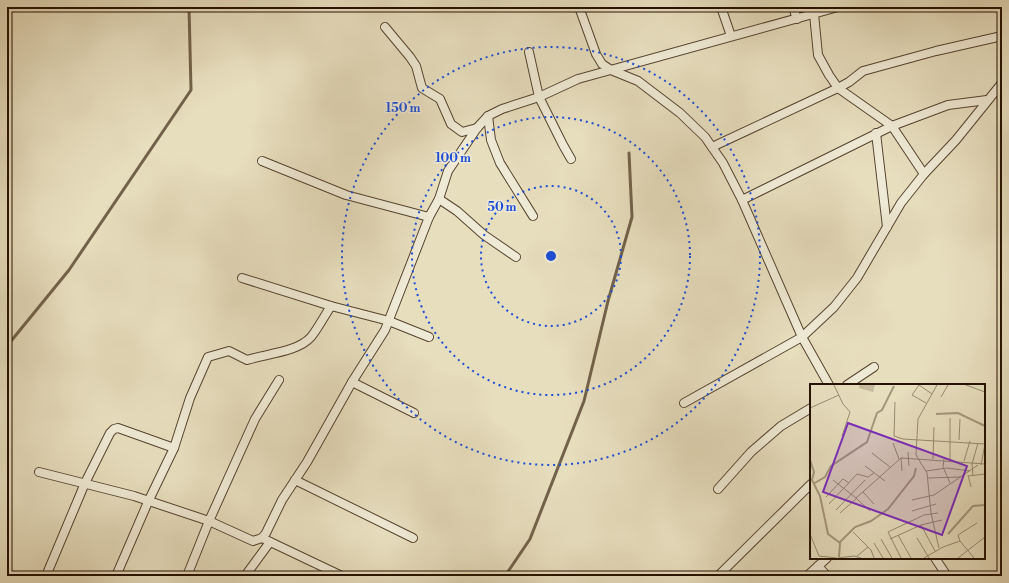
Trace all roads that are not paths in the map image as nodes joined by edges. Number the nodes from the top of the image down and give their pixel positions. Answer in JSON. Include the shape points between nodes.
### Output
{"nodes":[{"id":1,"x":578,"y":7,"type":"edge"},
{"id":2,"x":721,"y":7,"type":"edge"},
{"id":3,"x":793,"y":7,"type":"edge"},
{"id":4,"x":838,"y":7,"type":"edge"},
{"id":5,"x":814,"y":14,"type":"junction"},
{"id":6,"x":797,"y":19,"type":"junction"},
{"id":7,"x":385,"y":27,"type":"dead end"},
{"id":8,"x":731,"y":36,"type":"junction"},
{"id":9,"x":1002,"y":36,"type":"edge"},
{"id":10,"x":529,"y":52,"type":"dead end"},
{"id":11,"x":611,"y":70,"type":"junction"},
{"id":12,"x":1002,"y":83,"type":"edge"},
{"id":13,"x":838,"y":88,"type":"junction"},
{"id":14,"x":539,"y":97,"type":"junction"},
{"id":15,"x":987,"y":100,"type":"junction"},
{"id":16,"x":488,"y":116,"type":"junction"},
{"id":17,"x":892,"y":126,"type":"junction"},
{"id":18,"x":477,"y":128,"type":"junction"},
{"id":19,"x":876,"y":133,"type":"junction"},
{"id":20,"x":712,"y":147,"type":"junction"},
{"id":21,"x":571,"y":159,"type":"dead end"},
{"id":22,"x":262,"y":161,"type":"dead end"},
{"id":23,"x":924,"y":174,"type":"junction"},
{"id":24,"x":439,"y":199,"type":"junction"},
{"id":25,"x":742,"y":200,"type":"junction"},
{"id":26,"x":429,"y":216,"type":"junction"},
{"id":27,"x":533,"y":216,"type":"dead end"},
{"id":28,"x":887,"y":227,"type":"junction"},
{"id":29,"x":516,"y":257,"type":"dead end"},
{"id":30,"x":242,"y":278,"type":"dead end"},
{"id":31,"x":331,"y":306,"type":"junction"},
{"id":32,"x":389,"y":321,"type":"junction"},
{"id":33,"x":429,"y":337,"type":"dead end"},
{"id":34,"x":802,"y":337,"type":"junction"},
{"id":35,"x":874,"y":367,"type":"dead end"},
{"id":36,"x":279,"y":380,"type":"dead end"},
{"id":37,"x":352,"y":382,"type":"junction"},
{"id":38,"x":828,"y":384,"type":"edge"},
{"id":39,"x":848,"y":384,"type":"edge"},
{"id":40,"x":684,"y":404,"type":"dead end"},
{"id":41,"x":810,"y":409,"type":"edge"},
{"id":42,"x":414,"y":413,"type":"dead end"},
{"id":43,"x":174,"y":448,"type":"junction"},
{"id":44,"x":39,"y":472,"type":"dead end"},
{"id":45,"x":295,"y":480,"type":"junction"},
{"id":46,"x":85,"y":483,"type":"junction"},
{"id":47,"x":810,"y":485,"type":"edge"},
{"id":48,"x":718,"y":488,"type":"dead end"},
{"id":49,"x":148,"y":502,"type":"junction"},
{"id":50,"x":209,"y":521,"type":"junction"},
{"id":51,"x":413,"y":538,"type":"dead end"},
{"id":52,"x":266,"y":540,"type":"junction"},
{"id":53,"x":826,"y":559,"type":"edge"},
{"id":54,"x":935,"y":559,"type":"edge"},
{"id":55,"x":818,"y":566,"type":"junction"},
{"id":56,"x":46,"y":576,"type":"edge"},
{"id":57,"x":116,"y":576,"type":"edge"},
{"id":58,"x":187,"y":576,"type":"edge"},
{"id":59,"x":245,"y":576,"type":"edge"},
{"id":60,"x":342,"y":576,"type":"edge"},
{"id":61,"x":718,"y":576,"type":"edge"},
{"id":62,"x":807,"y":576,"type":"edge"},
{"id":63,"x":827,"y":576,"type":"edge"},
{"id":64,"x":947,"y":576,"type":"edge"}],
"edges":[{"from":1,"to":11,"type":"street","via":[[596,54],[602,64]]},
{"from":2,"to":8,"type":"street"},
{"from":3,"to":6,"type":"street"},
{"from":4,"to":5,"type":"street"},
{"from":5,"to":6,"type":"street"},
{"from":5,"to":13,"type":"street","via":[[818,55]]},
{"from":6,"to":8,"type":"street"},
{"from":7,"to":18,"type":"street","via":[[416,66],[422,88],[440,99],[451,124],[462,132]]},
{"from":8,"to":11,"type":"street"},
{"from":9,"to":13,"type":"street","via":[[863,71]]},
{"from":10,"to":14,"type":"street"},
{"from":11,"to":14,"type":"street","via":[[578,79]]},
{"from":11,"to":20,"type":"street","via":[[638,81],[680,113]]},
{"from":12,"to":15,"type":"street"},
{"from":13,"to":17,"type":"street"},
{"from":13,"to":20,"type":"street"},
{"from":14,"to":16,"type":"street"},
{"from":14,"to":21,"type":"street"},
{"from":15,"to":17,"type":"street","via":[[948,105]]},
{"from":15,"to":23,"type":"street","via":[[956,140]]},
{"from":16,"to":18,"type":"street"},
{"from":16,"to":27,"type":"street","via":[[491,140],[500,163]]},
{"from":17,"to":19,"type":"street"},
{"from":17,"to":23,"type":"street"},
{"from":18,"to":24,"type":"street","via":[[448,171]]},
{"from":19,"to":25,"type":"street"},
{"from":19,"to":28,"type":"street"},
{"from":20,"to":25,"type":"street"},
{"from":22,"to":26,"type":"street","via":[[346,195]]},
{"from":23,"to":28,"type":"street","via":[[901,203]]},
{"from":24,"to":26,"type":"street"},
{"from":24,"to":29,"type":"street"},
{"from":25,"to":34,"type":"street"},
{"from":26,"to":32,"type":"street"},
{"from":28,"to":34,"type":"street","via":[[857,278],[834,307]]},
{"from":30,"to":31,"type":"street"},
{"from":31,"to":32,"type":"street"},
{"from":31,"to":43,"type":"street","via":[[310,338],[295,348],[247,360],[229,351],[208,357],[190,398]]},
{"from":32,"to":33,"type":"street"},
{"from":32,"to":37,"type":"street"},
{"from":34,"to":38,"type":"street"},
{"from":34,"to":40,"type":"street"},
{"from":35,"to":39,"type":"street"},
{"from":36,"to":50,"type":"street","via":[[255,419]]},
{"from":37,"to":42,"type":"street"},
{"from":37,"to":45,"type":"street"},
{"from":41,"to":48,"type":"street","via":[[781,426],[751,452]]},
{"from":43,"to":46,"type":"street","via":[[118,428],[114,429]]},
{"from":43,"to":49,"type":"street"},
{"from":44,"to":46,"type":"street"},
{"from":45,"to":51,"type":"street"},
{"from":45,"to":52,"type":"street","via":[[266,533]]},
{"from":46,"to":49,"type":"street"},
{"from":46,"to":56,"type":"street"},
{"from":47,"to":61,"type":"street"},
{"from":49,"to":50,"type":"street"},
{"from":49,"to":57,"type":"street"},
{"from":50,"to":52,"type":"street","via":[[253,541]]},
{"from":50,"to":58,"type":"street"},
{"from":52,"to":59,"type":"street"},
{"from":52,"to":60,"type":"street"},
{"from":53,"to":55,"type":"street"},
{"from":54,"to":64,"type":"street"},
{"from":55,"to":62,"type":"street"},
{"from":55,"to":63,"type":"street"}]}
